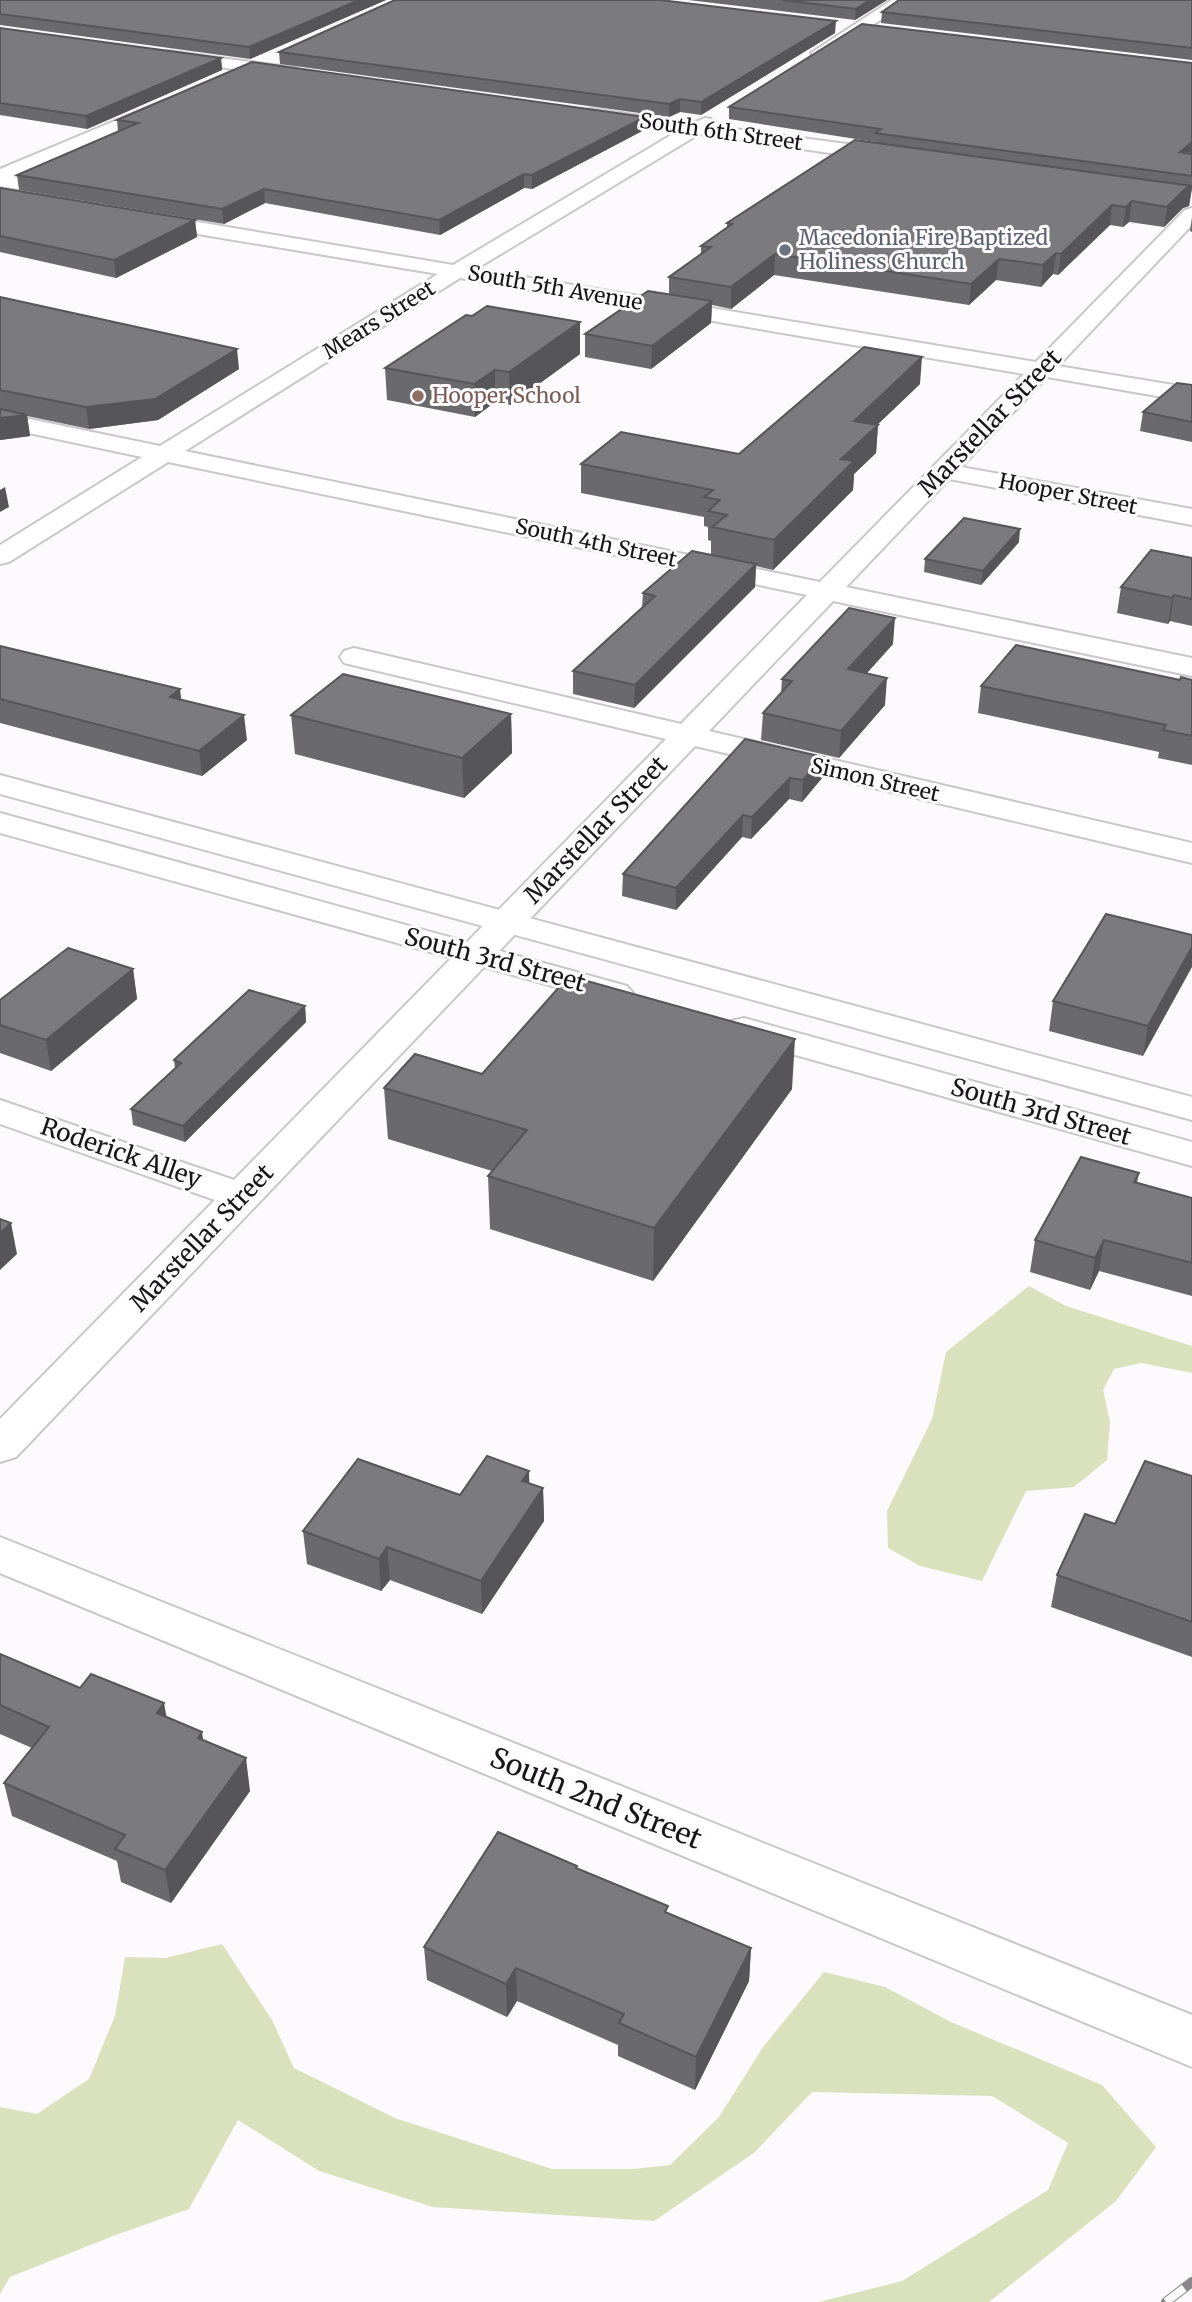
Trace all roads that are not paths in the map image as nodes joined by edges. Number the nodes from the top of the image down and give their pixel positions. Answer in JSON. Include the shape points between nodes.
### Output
{"nodes":[{"id":1,"x":903,"y":0,"type":"edge"},
{"id":2,"x":831,"y":24,"type":"edge"},
{"id":3,"x":859,"y":28,"type":"junction"},
{"id":4,"x":886,"y":31,"type":"edge"},
{"id":5,"x":153,"y":54,"type":"edge"},
{"id":6,"x":278,"y":56,"type":"dead end"},
{"id":7,"x":800,"y":64,"type":"edge"},
{"id":8,"x":253,"y":67,"type":"junction"},
{"id":9,"x":308,"y":75,"type":"edge"},
{"id":10,"x":227,"y":78,"type":"edge"},
{"id":11,"x":177,"y":100,"type":"edge"},
{"id":12,"x":571,"y":112,"type":"edge"},
{"id":13,"x":719,"y":114,"type":"dead end"},
{"id":14,"x":696,"y":129,"type":"junction"},
{"id":15,"x":916,"y":160,"type":"edge"},
{"id":16,"x":0,"y":178,"type":"edge"},
{"id":17,"x":0,"y":195,"type":"edge"},
{"id":18,"x":1192,"y":214,"type":"edge"},
{"id":19,"x":477,"y":259,"type":"junction"},
{"id":20,"x":456,"y":272,"type":"junction"},
{"id":21,"x":1049,"y":362,"type":"junction"},
{"id":22,"x":1192,"y":377,"type":"edge"},
{"id":23,"x":1192,"y":395,"type":"edge"},
{"id":24,"x":0,"y":420,"type":"edge"},
{"id":25,"x":164,"y":454,"type":"junction"},
{"id":26,"x":944,"y":471,"type":"junction"},
{"id":27,"x":1192,"y":517,"type":"edge"},
{"id":28,"x":0,"y":556,"type":"edge"},
{"id":29,"x":828,"y":590,"type":"junction"},
{"id":30,"x":354,"y":657,"type":"dead end"},
{"id":31,"x":1192,"y":667,"type":"edge"},
{"id":32,"x":687,"y":736,"type":"junction"},
{"id":33,"x":0,"y":784,"type":"edge"},
{"id":34,"x":0,"y":823,"type":"edge"},
{"id":35,"x":1192,"y":853,"type":"edge"},
{"id":36,"x":507,"y":922,"type":"junction"},
{"id":37,"x":475,"y":955,"type":"junction"},
{"id":38,"x":642,"y":1000,"type":"edge"},
{"id":39,"x":719,"y":1022,"type":"edge"},
{"id":40,"x":1192,"y":1109,"type":"edge"},
{"id":41,"x":0,"y":1111,"type":"edge"},
{"id":42,"x":1192,"y":1154,"type":"edge"},
{"id":43,"x":242,"y":1196,"type":"junction"},
{"id":44,"x":0,"y":1446,"type":"edge"},
{"id":45,"x":0,"y":1554,"type":"edge"},
{"id":46,"x":1192,"y":2041,"type":"edge"}],
"edges":[{"from":1,"to":3,"type":"main road"},
{"from":2,"to":3,"type":"main road"},
{"from":3,"to":4,"type":"main road"},
{"from":3,"to":7,"type":"main road"},
{"from":5,"to":8,"type":"main road"},
{"from":6,"to":8,"type":"main road"},
{"from":8,"to":9,"type":"main road"},
{"from":8,"to":10,"type":"main road"},
{"from":11,"to":16,"type":"main road"},
{"from":12,"to":14,"type":"main road","name":"South 6th Street"},
{"from":13,"to":14,"type":"main road","name":"Mears Street"},
{"from":14,"to":15,"type":"main road","name":"South 6th Street"},
{"from":14,"to":19,"type":"main road","name":"Mears Street"},
{"from":16,"to":17,"type":"main road","via":[[88,202]]},
{"from":18,"to":21,"type":"main road","name":"Marstellar Street"},
{"from":19,"to":20,"type":"main road","name":"Mears Street"},
{"from":19,"to":20,"type":"main road","name":"South 5th Avenue","via":[[129,209]]},
{"from":19,"to":21,"type":"main road","name":"South 5th Avenue"},
{"from":20,"to":21,"type":"main road","name":"South 5th Avenue"},
{"from":20,"to":25,"type":"main road","name":"Mears Street"},
{"from":21,"to":22,"type":"main road","name":"South 5th Avenue"},
{"from":21,"to":23,"type":"main road","name":"South 5th Avenue"},
{"from":21,"to":26,"type":"main road","name":"Marstellar Street"},
{"from":24,"to":25,"type":"main road","name":"South 4th Street"},
{"from":25,"to":28,"type":"main road","name":"Mears Street"},
{"from":25,"to":29,"type":"main road","name":"South 4th Street"},
{"from":26,"to":27,"type":"main road","name":"Hooper Street"},
{"from":26,"to":29,"type":"main road","name":"Marstellar Street"},
{"from":29,"to":31,"type":"main road","name":"South 4th Street"},
{"from":29,"to":32,"type":"main road","name":"Marstellar Street"},
{"from":30,"to":32,"type":"main road","name":"Simon Street"},
{"from":32,"to":35,"type":"main road","name":"Simon Street"},
{"from":32,"to":36,"type":"main road","name":"Marstellar Street"},
{"from":33,"to":36,"type":"main road","name":"South 3rd Street"},
{"from":34,"to":37,"type":"main road","name":"South 3rd Street"},
{"from":36,"to":37,"type":"main road","name":"Marstellar Street"},
{"from":36,"to":40,"type":"main road","name":"South 3rd Street"},
{"from":37,"to":38,"type":"main road","name":"South 3rd Street"},
{"from":37,"to":43,"type":"main road","name":"Marstellar Street"},
{"from":39,"to":42,"type":"main road","name":"South 3rd Street"},
{"from":41,"to":43,"type":"main road","name":"Roderick Alley"},
{"from":43,"to":44,"type":"main road","name":"Marstellar Street"},
{"from":45,"to":46,"type":"main road","name":"South 2nd Street"}]}
